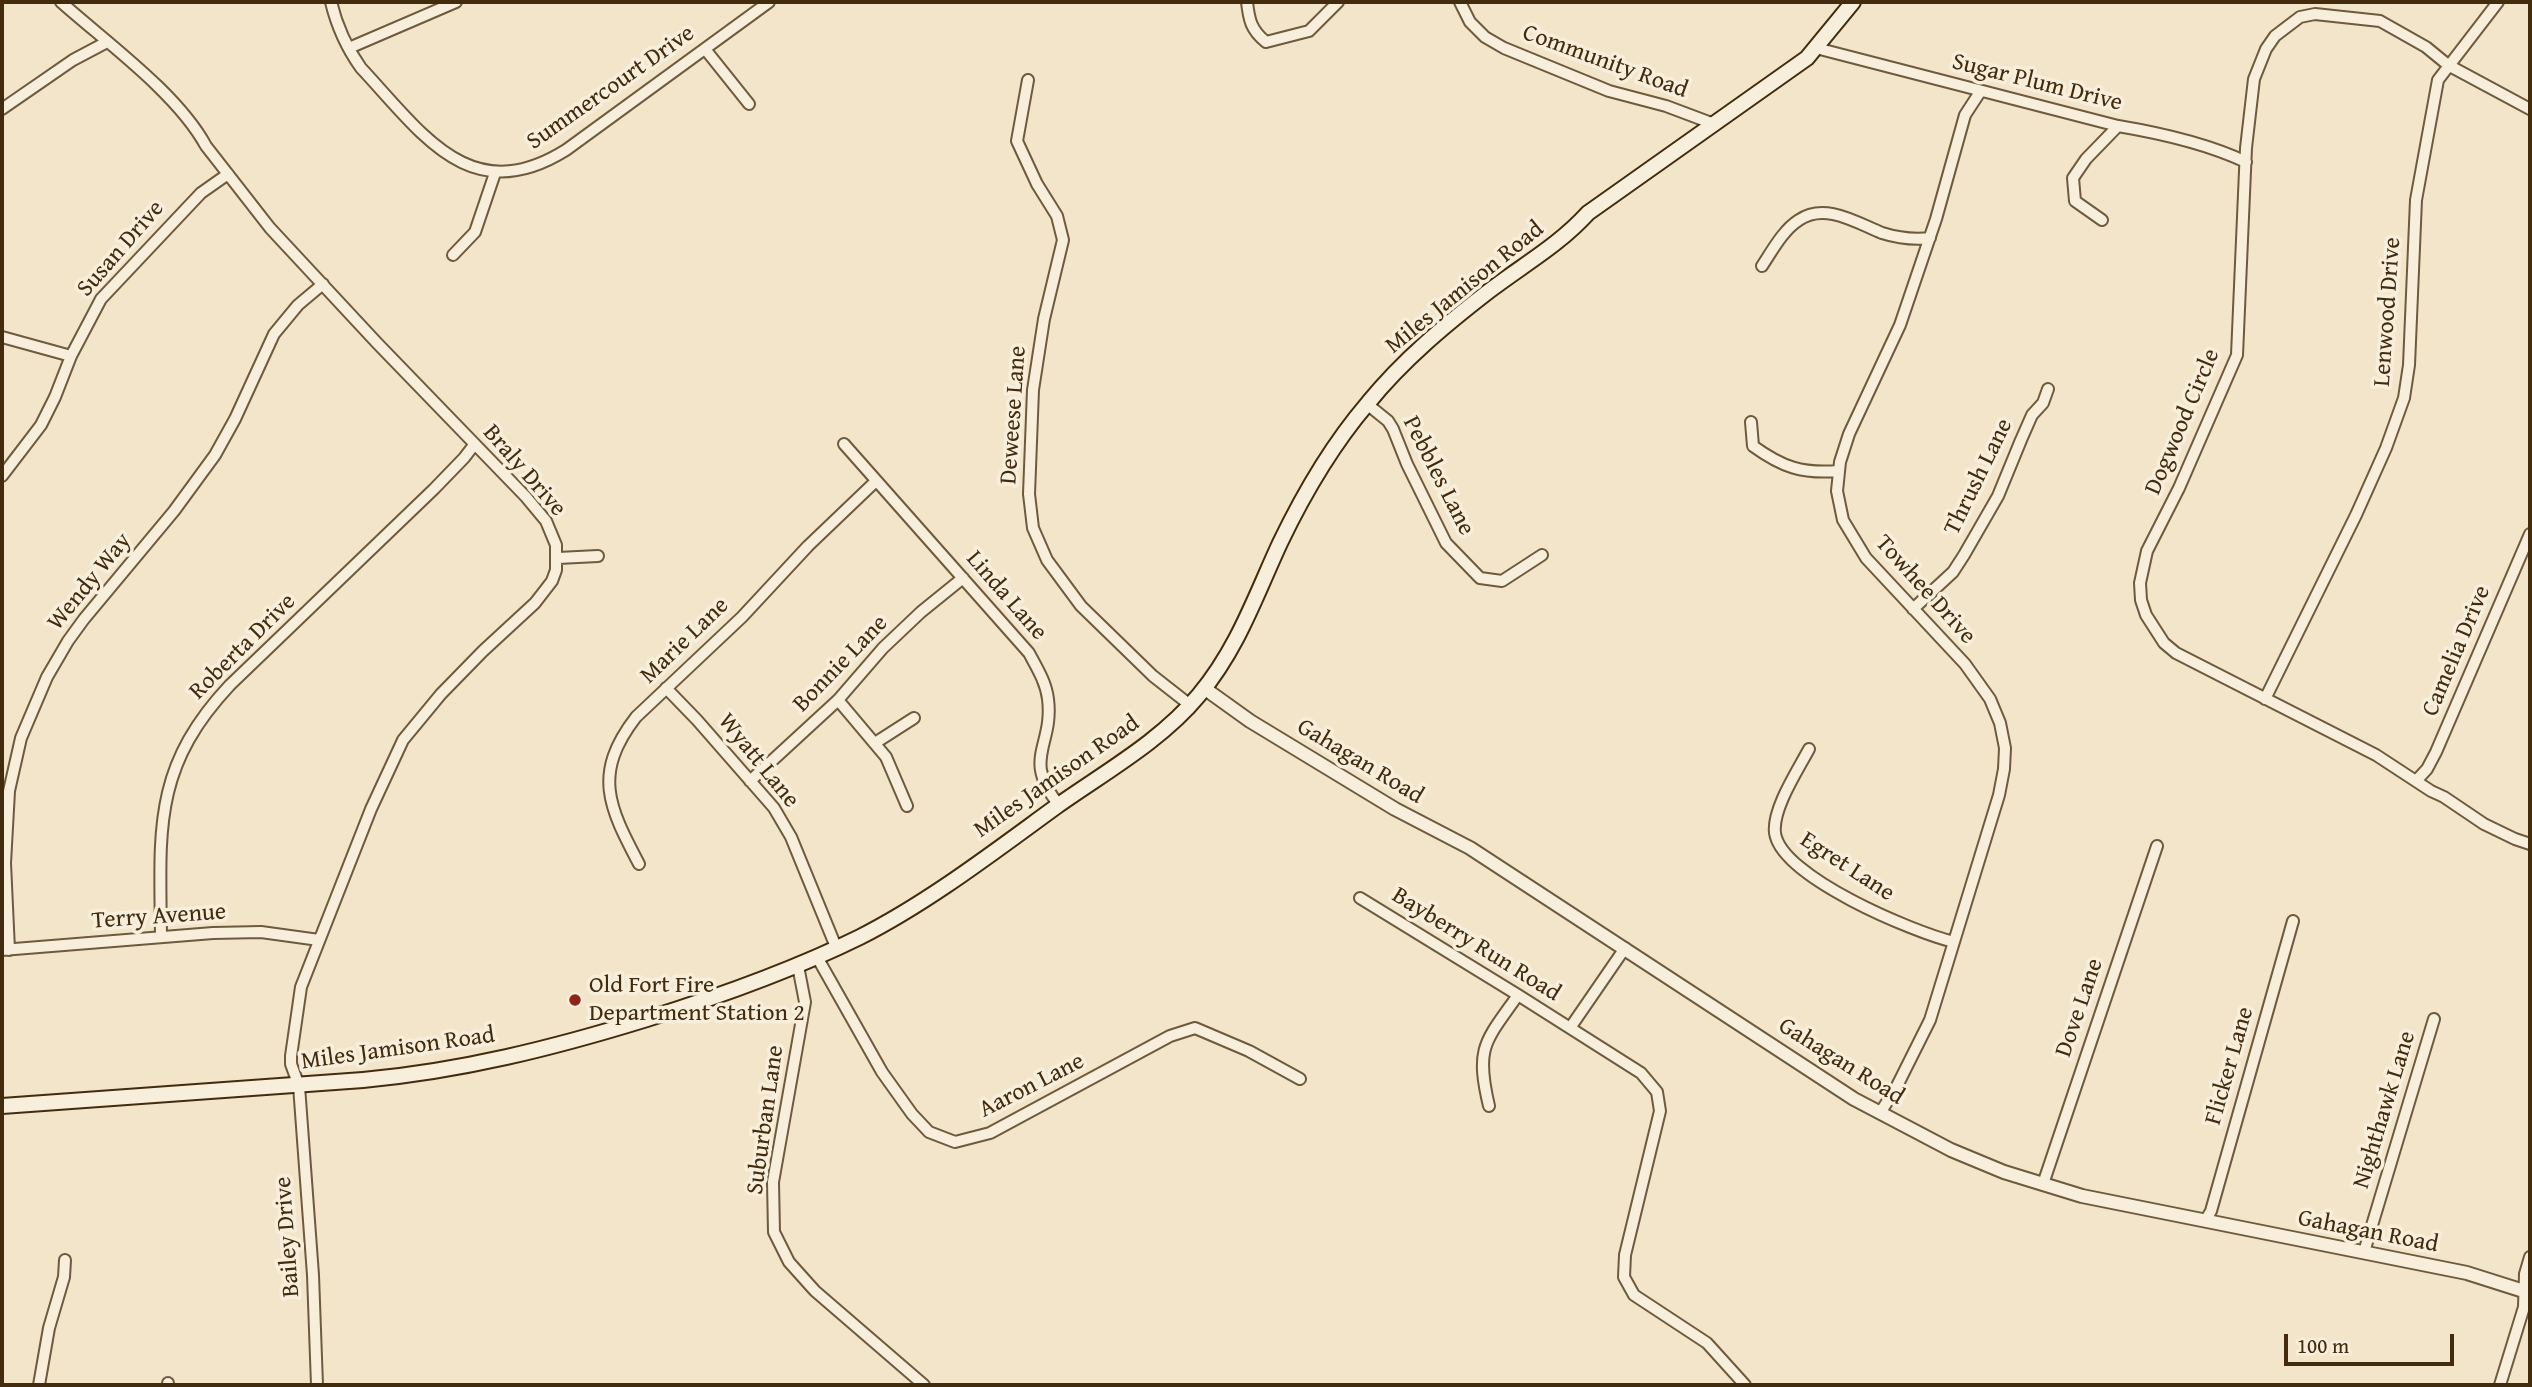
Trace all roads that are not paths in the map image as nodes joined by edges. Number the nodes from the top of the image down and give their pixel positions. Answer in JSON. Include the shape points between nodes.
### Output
{"nodes":[{"id":1,"x":61,"y":2,"type":"edge"},
{"id":2,"x":331,"y":2,"type":"edge"},
{"id":3,"x":456,"y":2,"type":"edge"},
{"id":4,"x":769,"y":2,"type":"edge"},
{"id":5,"x":1247,"y":2,"type":"edge"},
{"id":6,"x":1338,"y":2,"type":"edge"},
{"id":7,"x":1460,"y":2,"type":"edge"},
{"id":8,"x":1853,"y":2,"type":"edge"},
{"id":9,"x":2498,"y":2,"type":"edge"},
{"id":10,"x":107,"y":42,"type":"junction"},
{"id":11,"x":349,"y":48,"type":"junction"},
{"id":12,"x":1816,"y":48,"type":"junction"},
{"id":13,"x":705,"y":49,"type":"junction"},
{"id":14,"x":2448,"y":65,"type":"junction"},
{"id":15,"x":1028,"y":80,"type":"dead end"},
{"id":16,"x":1980,"y":92,"type":"junction"},
{"id":17,"x":749,"y":104,"type":"dead end"},
{"id":18,"x":2,"y":109,"type":"edge"},
{"id":19,"x":2530,"y":109,"type":"edge"},
{"id":20,"x":1714,"y":124,"type":"junction"},
{"id":21,"x":2118,"y":127,"type":"junction"},
{"id":22,"x":2246,"y":162,"type":"junction"},
{"id":23,"x":495,"y":173,"type":"junction"},
{"id":24,"x":228,"y":174,"type":"junction"},
{"id":25,"x":2102,"y":220,"type":"dead end"},
{"id":26,"x":1930,"y":239,"type":"junction"},
{"id":27,"x":453,"y":255,"type":"dead end"},
{"id":28,"x":1762,"y":267,"type":"dead end"},
{"id":29,"x":323,"y":284,"type":"junction"},
{"id":30,"x":2,"y":337,"type":"edge"},
{"id":31,"x":71,"y":356,"type":"junction"},
{"id":32,"x":2048,"y":389,"type":"dead end"},
{"id":33,"x":1367,"y":404,"type":"junction"},
{"id":34,"x":1751,"y":422,"type":"dead end"},
{"id":35,"x":844,"y":444,"type":"dead end"},
{"id":36,"x":474,"y":445,"type":"junction"},
{"id":37,"x":1838,"y":471,"type":"junction"},
{"id":38,"x":2,"y":476,"type":"edge"},
{"id":39,"x":876,"y":481,"type":"junction"},
{"id":40,"x":2530,"y":534,"type":"edge"},
{"id":41,"x":1542,"y":555,"type":"dead end"},
{"id":42,"x":598,"y":556,"type":"dead end"},
{"id":43,"x":558,"y":558,"type":"junction"},
{"id":44,"x":963,"y":578,"type":"junction"},
{"id":45,"x":1913,"y":609,"type":"junction"},
{"id":46,"x":666,"y":688,"type":"junction"},
{"id":47,"x":1204,"y":688,"type":"junction"},
{"id":48,"x":2265,"y":699,"type":"junction"},
{"id":49,"x":838,"y":700,"type":"junction"},
{"id":50,"x":1190,"y":705,"type":"junction"},
{"id":51,"x":914,"y":718,"type":"dead end"},
{"id":52,"x":875,"y":743,"type":"junction"},
{"id":53,"x":1809,"y":749,"type":"dead end"},
{"id":54,"x":750,"y":781,"type":"junction"},
{"id":55,"x":2416,"y":781,"type":"junction"},
{"id":56,"x":1059,"y":805,"type":"junction"},
{"id":57,"x":907,"y":806,"type":"dead end"},
{"id":58,"x":2530,"y":844,"type":"edge"},
{"id":59,"x":2157,"y":846,"type":"dead end"},
{"id":60,"x":639,"y":864,"type":"dead end"},
{"id":61,"x":1360,"y":898,"type":"dead end"},
{"id":62,"x":2294,"y":921,"type":"dead end"},
{"id":63,"x":162,"y":937,"type":"junction"},
{"id":64,"x":320,"y":940,"type":"junction"},
{"id":65,"x":1954,"y":942,"type":"junction"},
{"id":66,"x":836,"y":947,"type":"junction"},
{"id":67,"x":1625,"y":948,"type":"junction"},
{"id":68,"x":5,"y":950,"type":"edge"},
{"id":69,"x":817,"y":957,"type":"junction"},
{"id":70,"x":798,"y":966,"type":"junction"},
{"id":71,"x":1518,"y":995,"type":"junction"},
{"id":72,"x":2434,"y":1019,"type":"dead end"},
{"id":73,"x":1570,"y":1028,"type":"junction"},
{"id":74,"x":1300,"y":1079,"type":"dead end"},
{"id":75,"x":299,"y":1086,"type":"junction"},
{"id":76,"x":2,"y":1106,"type":"edge"},
{"id":77,"x":1489,"y":1106,"type":"dead end"},
{"id":78,"x":1880,"y":1113,"type":"junction"},
{"id":79,"x":2043,"y":1184,"type":"junction"},
{"id":80,"x":2205,"y":1221,"type":"junction"},
{"id":81,"x":2364,"y":1252,"type":"junction"},
{"id":82,"x":2530,"y":1257,"type":"edge"},
{"id":83,"x":65,"y":1260,"type":"dead end"},
{"id":84,"x":2528,"y":1292,"type":"edge"},
{"id":85,"x":39,"y":1385,"type":"edge"},
{"id":86,"x":317,"y":1385,"type":"edge"},
{"id":87,"x":924,"y":1385,"type":"edge"},
{"id":88,"x":1745,"y":1385,"type":"edge"},
{"id":89,"x":2501,"y":1385,"type":"edge"}],
"edges":[{"from":1,"to":10,"type":"street","name":"Braly Drive"},
{"from":2,"to":11,"type":"street","name":"Summercourt Drive","via":[[337,27]]},
{"from":3,"to":11,"type":"street"},
{"from":4,"to":13,"type":"street","name":"Summercourt Drive"},
{"from":5,"to":6,"type":"street","via":[[1249,22],[1266,42],[1309,31]]},
{"from":7,"to":20,"type":"street","name":"Community Road","via":[[1470,22],[1504,48],[1609,91]]},
{"from":8,"to":12,"type":"main road","name":"Miles Jamison Road"},
{"from":9,"to":14,"type":"street","name":"Lenwood Drive"},
{"from":10,"to":18,"type":"street"},
{"from":10,"to":24,"type":"street","name":"Braly Drive","via":[[176,106]]},
{"from":11,"to":23,"type":"street","name":"Summercourt Drive","via":[[361,68],[437,148]]},
{"from":12,"to":16,"type":"street","name":"Sugar Plum Drive"},
{"from":12,"to":20,"type":"main road","name":"Miles Jamison Road"},
{"from":13,"to":17,"type":"street"},
{"from":13,"to":23,"type":"street","name":"Summercourt Drive","via":[[553,158],[523,171]]},
{"from":14,"to":19,"type":"street","name":"Dogwood Circle"},
{"from":14,"to":22,"type":"street","name":"Dogwood Circle","via":[[2380,21],[2315,14],[2300,17],[2275,36],[2260,62],[2254,79]]},
{"from":14,"to":48,"type":"street","name":"Lenwood Drive","via":[[2438,80],[2416,200],[2404,398],[2356,515]]},
{"from":15,"to":50,"type":"street","name":"Deweese Lane","via":[[1017,141],[1057,216],[1063,240],[1033,390],[1029,494],[1033,528],[1047,560],[1081,606]]},
{"from":16,"to":21,"type":"street","name":"Sugar Plum Drive"},
{"from":16,"to":26,"type":"street","name":"Towhee Drive","via":[[1965,115]]},
{"from":20,"to":33,"type":"main road","name":"Miles Jamison Road","via":[[1588,213],[1568,234],[1489,291],[1398,369]]},
{"from":21,"to":22,"type":"street","name":"Sugar Plum Drive","via":[[2199,145]]},
{"from":21,"to":25,"type":"street","via":[[2073,178],[2075,201]]},
{"from":22,"to":48,"type":"street","name":"Dogwood Circle","via":[[2237,355],[2147,551],[2140,583],[2146,615],[2164,643],[2203,669]]},
{"from":23,"to":27,"type":"street","via":[[475,232]]},
{"from":24,"to":29,"type":"street","name":"Braly Drive","via":[[270,228]]},
{"from":24,"to":31,"type":"street","name":"Susan Drive","via":[[201,192],[121,276],[93,312]]},
{"from":26,"to":28,"type":"street","via":[[1900,238],[1825,212],[1801,219]]},
{"from":26,"to":37,"type":"street","name":"Towhee Drive","via":[[1900,325],[1849,434]]},
{"from":29,"to":36,"type":"street","name":"Braly Drive"},
{"from":29,"to":68,"type":"street","name":"Wendy Way","via":[[274,334],[215,455],[174,512],[84,619],[47,677],[30,713],[9,790]]},
{"from":30,"to":31,"type":"street"},
{"from":31,"to":38,"type":"street","name":"Susan Drive","via":[[41,425]]},
{"from":32,"to":45,"type":"street","name":"Thrush Lane","via":[[1998,496],[1964,555],[1953,572]]},
{"from":33,"to":41,"type":"street","name":"Pebbles Lane","via":[[1388,421],[1446,543],[1472,573],[1503,581]]},
{"from":33,"to":47,"type":"main road","name":"Miles Jamison Road","via":[[1309,488],[1245,624]]},
{"from":34,"to":37,"type":"street","via":[[1753,446],[1772,460],[1786,467]]},
{"from":35,"to":39,"type":"street","name":"Linda Lane"},
{"from":36,"to":43,"type":"street","name":"Braly Drive","via":[[545,521]]},
{"from":36,"to":63,"type":"street","name":"Roberta Drive","via":[[230,685],[193,729],[171,779],[162,817]]},
{"from":37,"to":45,"type":"street","name":"Towhee Drive","via":[[1839,506],[1854,541]]},
{"from":39,"to":44,"type":"street","name":"Linda Lane"},
{"from":39,"to":46,"type":"street","name":"Marie Lane"},
{"from":40,"to":55,"type":"street","name":"Camelia Drive","via":[[2436,752]]},
{"from":42,"to":43,"type":"street"},
{"from":43,"to":64,"type":"street","name":"Braly Drive","via":[[544,593],[441,694],[403,740]]},
{"from":44,"to":49,"type":"street","name":"Bonnie Lane","via":[[883,648]]},
{"from":44,"to":56,"type":"street","name":"Linda Lane","via":[[1029,653],[1042,676],[1048,711],[1040,771],[1046,789]]},
{"from":45,"to":65,"type":"street","name":"Towhee Drive","via":[[1980,682],[1997,713],[2005,748],[1999,795]]},
{"from":46,"to":54,"type":"street","name":"Wyatt Lane"},
{"from":46,"to":60,"type":"street","name":"Marie Lane","via":[[622,736],[610,769],[614,813]]},
{"from":47,"to":50,"type":"main road","name":"Miles Jamison Road"},
{"from":47,"to":67,"type":"street","name":"Gahagan Road","via":[[1250,721],[1395,809],[1470,848]]},
{"from":48,"to":55,"type":"street","name":"Dogwood Circle"},
{"from":49,"to":52,"type":"street"},
{"from":49,"to":54,"type":"street","name":"Bonnie Lane"},
{"from":50,"to":56,"type":"main road","name":"Miles Jamison Road","via":[[1167,727]]},
{"from":51,"to":52,"type":"street"},
{"from":52,"to":57,"type":"street"},
{"from":53,"to":65,"type":"street","name":"Egret Lane","via":[[1776,815],[1781,851],[1866,909]]},
{"from":54,"to":66,"type":"street","name":"Wyatt Lane","via":[[791,837]]},
{"from":55,"to":58,"type":"street","name":"Dogwood Circle","via":[[2484,824]]},
{"from":56,"to":66,"type":"main road","name":"Miles Jamison Road","via":[[915,904]]},
{"from":59,"to":79,"type":"street","name":"Dove Lane"},
{"from":61,"to":71,"type":"street","name":"Bayberry Run Road"},
{"from":62,"to":80,"type":"street","name":"Flicker Lane"},
{"from":63,"to":64,"type":"street","name":"Terry Avenue","via":[[261,932]]},
{"from":63,"to":68,"type":"street","name":"Terry Avenue"},
{"from":64,"to":75,"type":"street","name":"Braly Drive","via":[[302,987],[292,1040],[291,1064]]},
{"from":65,"to":78,"type":"street","name":"Towhee Drive","via":[[1930,1020]]},
{"from":66,"to":69,"type":"main road","name":"Miles Jamison Road"},
{"from":67,"to":73,"type":"street","name":"Bayberry Run Road"},
{"from":67,"to":78,"type":"street","name":"Gahagan Road"},
{"from":69,"to":70,"type":"main road","name":"Miles Jamison Road"},
{"from":69,"to":74,"type":"street","name":"Aaron Lane","via":[[882,1072],[912,1114],[929,1132],[955,1142],[990,1133],[1170,1036],[1195,1028]]},
{"from":70,"to":75,"type":"main road","name":"Miles Jamison Road","via":[[720,996],[531,1053],[412,1076]]},
{"from":70,"to":87,"type":"street","name":"Suburban Lane","via":[[804,1002],[774,1182],[775,1232],[789,1262],[809,1285]]},
{"from":71,"to":73,"type":"street","name":"Bayberry Run Road"},
{"from":71,"to":77,"type":"street","via":[[1483,1047]]},
{"from":72,"to":81,"type":"street","name":"Nighthawk Lane"},
{"from":73,"to":88,"type":"street","name":"Bayberry Run Road","via":[[1648,1080],[1660,1102],[1625,1255],[1628,1287],[1707,1343]]},
{"from":75,"to":76,"type":"main road","name":"Miles Jamison Road"},
{"from":75,"to":86,"type":"street","name":"Bailey Drive"},
{"from":78,"to":79,"type":"street","name":"Gahagan Road","via":[[1951,1150]]},
{"from":79,"to":80,"type":"street","name":"Gahagan Road","via":[[2110,1203]]},
{"from":80,"to":81,"type":"street","name":"Gahagan Road"},
{"from":81,"to":84,"type":"street","name":"Gahagan Road","via":[[2467,1273]]},
{"from":82,"to":84,"type":"street","via":[[2525,1274]]},
{"from":83,"to":85,"type":"street"},
{"from":84,"to":89,"type":"street"}]}
